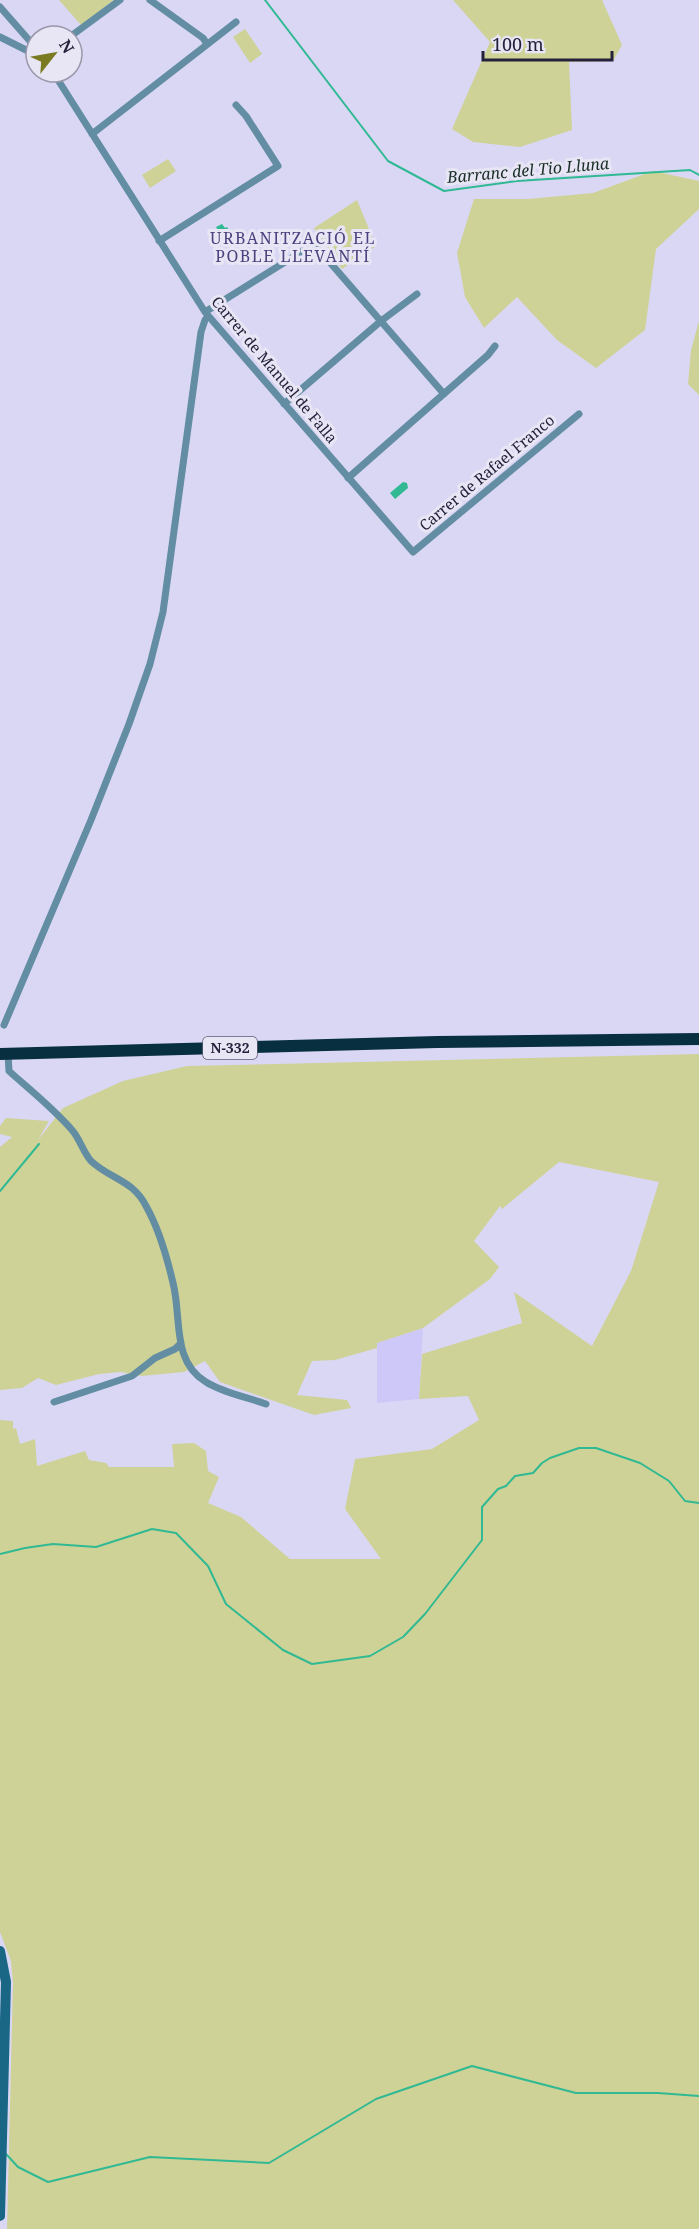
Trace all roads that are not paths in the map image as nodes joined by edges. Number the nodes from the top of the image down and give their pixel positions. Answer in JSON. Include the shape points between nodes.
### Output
{"nodes":[{"id":1,"x":120,"y":0,"type":"edge"},
{"id":2,"x":150,"y":0,"type":"edge"},
{"id":3,"x":0,"y":7,"type":"edge"},
{"id":4,"x":236,"y":22,"type":"dead end"},
{"id":5,"x":84,"y":26,"type":"edge"},
{"id":6,"x":24,"y":34,"type":"edge"},
{"id":7,"x":0,"y":37,"type":"edge"},
{"id":8,"x":207,"y":44,"type":"junction"},
{"id":9,"x":24,"y":49,"type":"edge"},
{"id":10,"x":61,"y":84,"type":"edge"},
{"id":11,"x":236,"y":105,"type":"dead end"},
{"id":12,"x":92,"y":134,"type":"junction"},
{"id":13,"x":159,"y":241,"type":"junction"},
{"id":14,"x":417,"y":294,"type":"dead end"},
{"id":15,"x":207,"y":314,"type":"junction"},
{"id":16,"x":381,"y":321,"type":"junction"},
{"id":17,"x":495,"y":346,"type":"dead end"},
{"id":18,"x":444,"y":394,"type":"junction"},
{"id":19,"x":284,"y":404,"type":"junction"},
{"id":20,"x":579,"y":414,"type":"dead end"},
{"id":21,"x":348,"y":478,"type":"junction"},
{"id":22,"x":413,"y":552,"type":"joint"},
{"id":23,"x":4,"y":1025,"type":"dead end"},
{"id":24,"x":699,"y":1039,"type":"edge"},
{"id":25,"x":4,"y":1054,"type":"edge"},
{"id":26,"x":180,"y":1344,"type":"junction"},
{"id":27,"x":54,"y":1402,"type":"dead end"},
{"id":28,"x":266,"y":1404,"type":"dead end"},
{"id":29,"x":0,"y":1951,"type":"edge"},
{"id":30,"x":0,"y":2215,"type":"edge"}],
"edges":[{"from":1,"to":5,"type":"street"},
{"from":2,"to":8,"type":"street"},
{"from":3,"to":6,"type":"street"},
{"from":4,"to":8,"type":"street"},
{"from":7,"to":9,"type":"street"},
{"from":8,"to":12,"type":"street"},
{"from":10,"to":12,"type":"street","name":"Carrer de Manuel de Falla"},
{"from":11,"to":13,"type":"street","via":[[278,166]]},
{"from":12,"to":13,"type":"street","name":"Carrer de Manuel de Falla"},
{"from":13,"to":15,"type":"street","name":"Carrer de Manuel de Falla"},
{"from":14,"to":16,"type":"street"},
{"from":15,"to":16,"type":"street","via":[[314,244]]},
{"from":15,"to":19,"type":"street","name":"Carrer de Manuel de Falla"},
{"from":15,"to":23,"type":"street","via":[[201,332],[163,612],[150,664],[91,820]]},
{"from":16,"to":18,"type":"street"},
{"from":16,"to":19,"type":"street"},
{"from":17,"to":18,"type":"street"},
{"from":18,"to":21,"type":"street"},
{"from":19,"to":21,"type":"street","name":"Carrer de Manuel de Falla"},
{"from":20,"to":22,"type":"street","name":"Carrer de Rafael Franco"},
{"from":21,"to":22,"type":"street","name":"Carrer de Manuel de Falla"},
{"from":24,"to":25,"type":"highway","number":"N-332"},
{"from":25,"to":26,"type":"street","via":[[9,1071],[74,1131],[90,1159],[139,1194],[155,1225],[173,1284]]},
{"from":26,"to":27,"type":"street","via":[[132,1376]]},
{"from":26,"to":28,"type":"street","via":[[192,1370],[206,1383]]},
{"from":29,"to":30,"type":"main road","via":[[6,1982]]}]}
